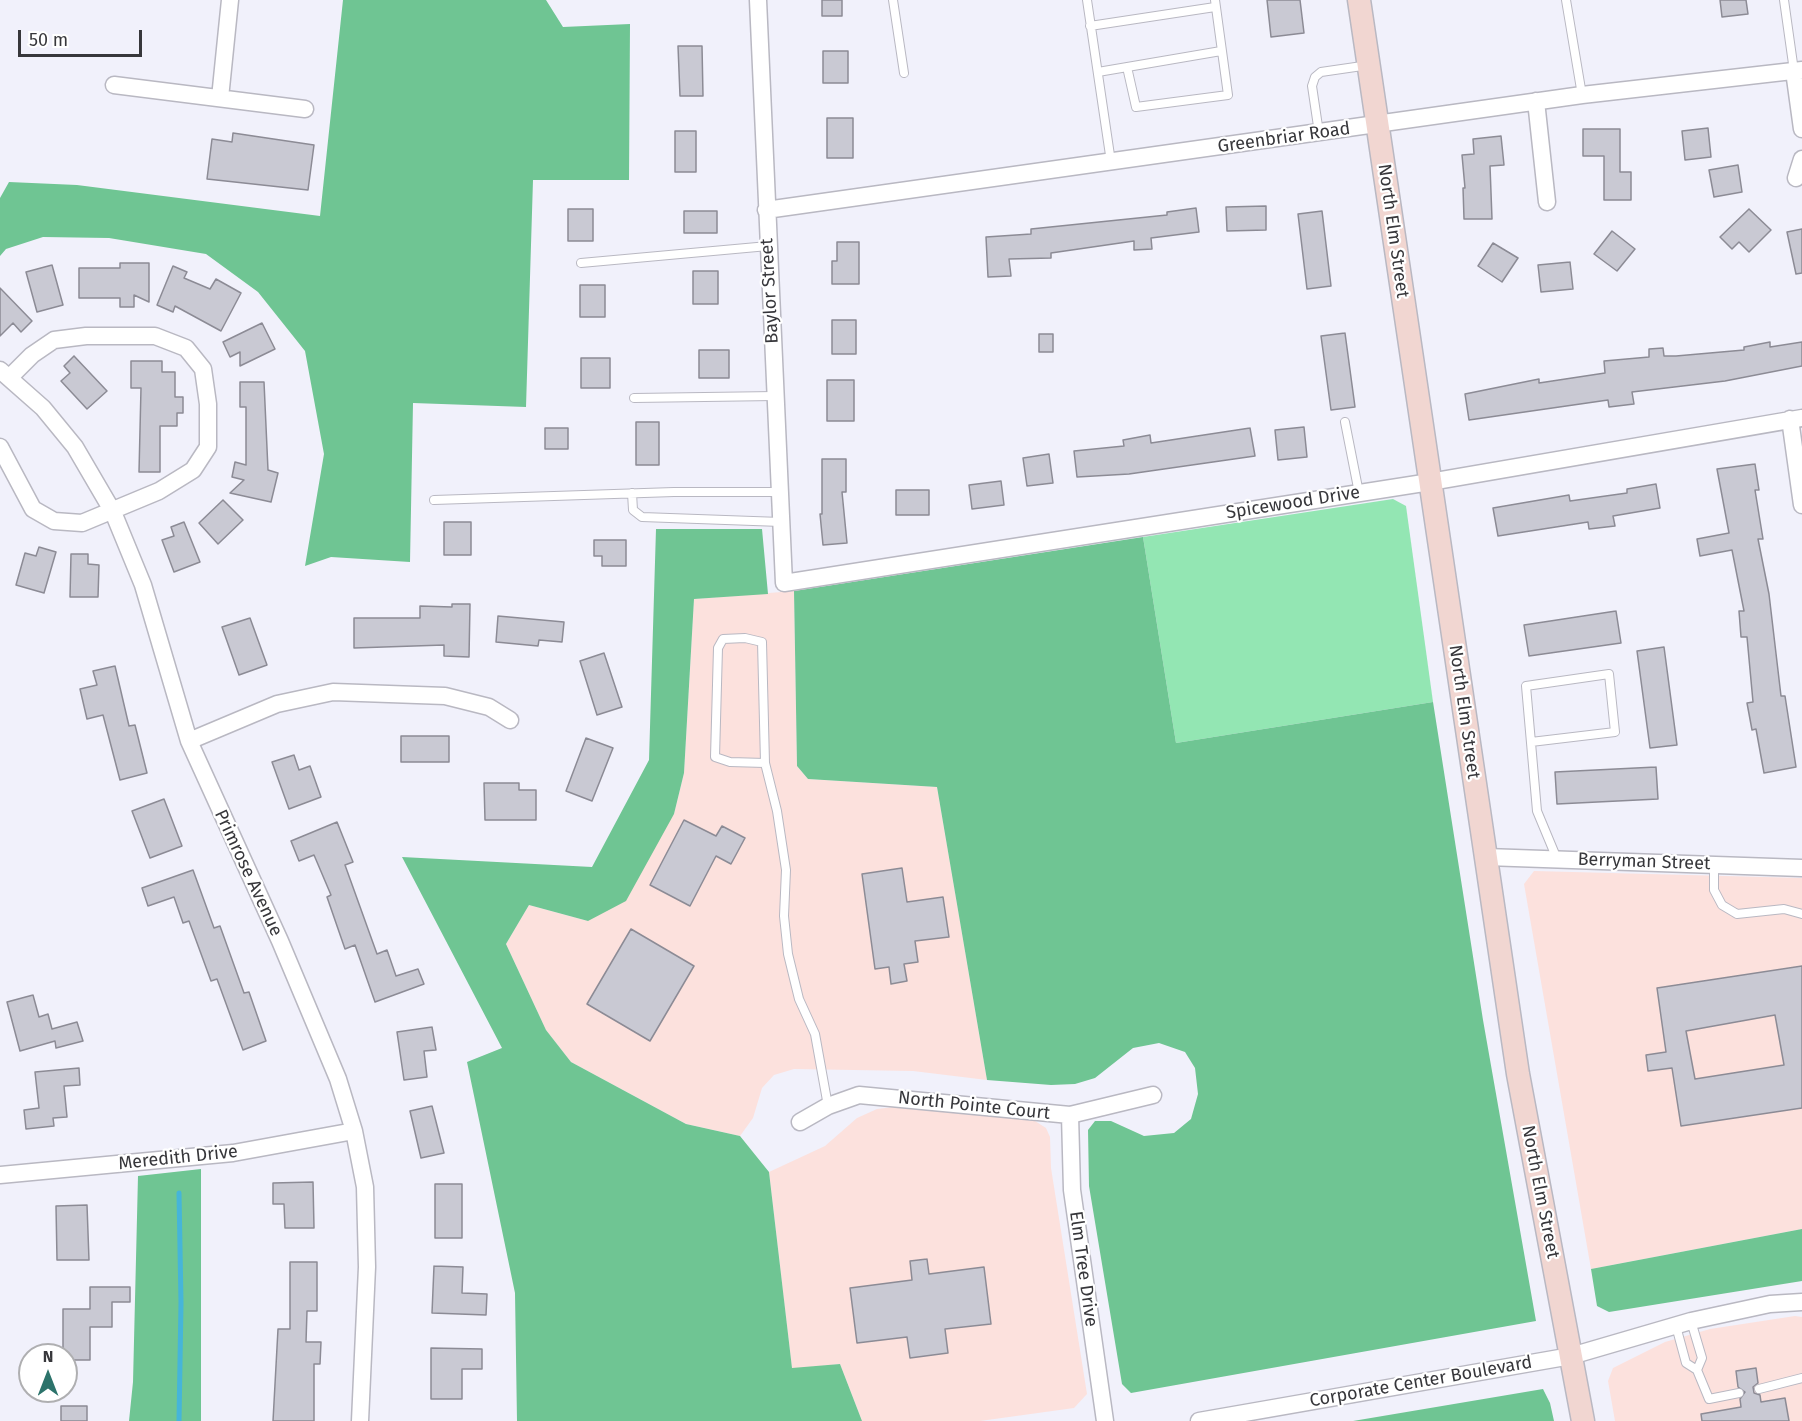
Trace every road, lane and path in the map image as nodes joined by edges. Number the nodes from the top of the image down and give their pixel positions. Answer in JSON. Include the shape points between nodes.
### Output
{"nodes":[{"id":1,"x":230,"y":0,"type":"edge"},
{"id":2,"x":759,"y":0,"type":"edge"},
{"id":3,"x":893,"y":0,"type":"edge"},
{"id":4,"x":1087,"y":0,"type":"edge"},
{"id":5,"x":1359,"y":0,"type":"edge"},
{"id":6,"x":1566,"y":0,"type":"edge"},
{"id":7,"x":1784,"y":0,"type":"edge"},
{"id":8,"x":1215,"y":3,"type":"edge"},
{"id":9,"x":1090,"y":26,"type":"junction"},
{"id":10,"x":1221,"y":51,"type":"junction"},
{"id":11,"x":1369,"y":65,"type":"junction"},
{"id":12,"x":1127,"y":67,"type":"junction"},
{"id":13,"x":1798,"y":71,"type":"edge"},
{"id":14,"x":1098,"y":72,"type":"junction"},
{"id":15,"x":904,"y":73,"type":"dead end"},
{"id":16,"x":114,"y":85,"type":"dead end"},
{"id":17,"x":1582,"y":95,"type":"junction"},
{"id":18,"x":220,"y":98,"type":"junction"},
{"id":19,"x":1536,"y":101,"type":"junction"},
{"id":20,"x":305,"y":109,"type":"dead end"},
{"id":21,"x":1378,"y":125,"type":"junction"},
{"id":22,"x":1802,"y":129,"type":"edge"},
{"id":23,"x":1319,"y":133,"type":"junction"},
{"id":24,"x":1802,"y":159,"type":"edge"},
{"id":25,"x":1111,"y":162,"type":"junction"},
{"id":26,"x":1796,"y":178,"type":"dead end"},
{"id":27,"x":1547,"y":202,"type":"dead end"},
{"id":28,"x":766,"y":210,"type":"junction"},
{"id":29,"x":768,"y":246,"type":"junction"},
{"id":30,"x":581,"y":263,"type":"dead end"},
{"id":31,"x":5,"y":374,"type":"edge"},
{"id":32,"x":775,"y":396,"type":"junction"},
{"id":33,"x":634,"y":398,"type":"dead end"},
{"id":34,"x":1796,"y":418,"type":"edge"},
{"id":35,"x":1345,"y":422,"type":"dead end"},
{"id":36,"x":0,"y":447,"type":"edge"},
{"id":37,"x":1430,"y":482,"type":"junction"},
{"id":38,"x":779,"y":492,"type":"junction"},
{"id":39,"x":1359,"y":493,"type":"junction"},
{"id":40,"x":632,"y":494,"type":"junction"},
{"id":41,"x":434,"y":500,"type":"dead end"},
{"id":42,"x":1802,"y":505,"type":"edge"},
{"id":43,"x":113,"y":512,"type":"junction"},
{"id":44,"x":781,"y":522,"type":"junction"},
{"id":45,"x":784,"y":583,"type":"joint"},
{"id":46,"x":510,"y":720,"type":"dead end"},
{"id":47,"x":189,"y":741,"type":"junction"},
{"id":48,"x":1531,"y":742,"type":"junction"},
{"id":49,"x":765,"y":763,"type":"junction"},
{"id":50,"x":1486,"y":857,"type":"junction"},
{"id":51,"x":1557,"y":859,"type":"junction"},
{"id":52,"x":1714,"y":865,"type":"junction"},
{"id":53,"x":1802,"y":868,"type":"edge"},
{"id":54,"x":1802,"y":914,"type":"edge"},
{"id":55,"x":1153,"y":1095,"type":"dead end"},
{"id":56,"x":828,"y":1106,"type":"junction"},
{"id":57,"x":1070,"y":1115,"type":"junction"},
{"id":58,"x":800,"y":1122,"type":"dead end"},
{"id":59,"x":354,"y":1131,"type":"junction"},
{"id":60,"x":0,"y":1175,"type":"edge"},
{"id":61,"x":1802,"y":1302,"type":"edge"},
{"id":62,"x":1683,"y":1323,"type":"junction"},
{"id":63,"x":1571,"y":1356,"type":"junction"},
{"id":64,"x":1697,"y":1370,"type":"junction"},
{"id":65,"x":1802,"y":1378,"type":"edge"},
{"id":66,"x":1759,"y":1389,"type":"dead end"},
{"id":67,"x":1739,"y":1393,"type":"dead end"},
{"id":68,"x":360,"y":1421,"type":"edge"},
{"id":69,"x":1105,"y":1421,"type":"edge"},
{"id":70,"x":1199,"y":1421,"type":"edge"},
{"id":71,"x":1583,"y":1421,"type":"edge"}],
"edges":[{"from":1,"to":18,"type":"street"},
{"from":2,"to":28,"type":"street","name":"Baylor Street"},
{"from":3,"to":15,"type":"lane"},
{"from":4,"to":9,"type":"lane"},
{"from":5,"to":11,"type":"main road","name":"North Elm Street"},
{"from":6,"to":17,"type":"lane"},
{"from":7,"to":13,"type":"lane"},
{"from":8,"to":9,"type":"lane"},
{"from":8,"to":10,"type":"lane"},
{"from":9,"to":14,"type":"lane"},
{"from":10,"to":12,"type":"lane"},
{"from":10,"to":12,"type":"lane","via":[[1228,95],[1136,107]]},
{"from":11,"to":21,"type":"main road","name":"North Elm Street"},
{"from":11,"to":23,"type":"lane","via":[[1321,72],[1315,77],[1312,86]]},
{"from":12,"to":14,"type":"lane"},
{"from":13,"to":17,"type":"street","name":"Greenbriar Road"},
{"from":13,"to":22,"type":"street"},
{"from":14,"to":25,"type":"lane"},
{"from":16,"to":18,"type":"street"},
{"from":17,"to":19,"type":"street","name":"Greenbriar Road"},
{"from":18,"to":20,"type":"street"},
{"from":19,"to":21,"type":"street","name":"Greenbriar Road"},
{"from":19,"to":27,"type":"street"},
{"from":21,"to":23,"type":"street","name":"Greenbriar Road"},
{"from":21,"to":37,"type":"main road","name":"North Elm Street"},
{"from":23,"to":25,"type":"street","name":"Greenbriar Road"},
{"from":24,"to":26,"type":"street"},
{"from":25,"to":28,"type":"street","name":"Greenbriar Road"},
{"from":28,"to":29,"type":"street","name":"Baylor Street"},
{"from":29,"to":30,"type":"lane"},
{"from":29,"to":32,"type":"street","name":"Baylor Street"},
{"from":31,"to":43,"type":"street","name":"Primrose Avenue","via":[[43,408],[75,447]]},
{"from":31,"to":43,"type":"street","via":[[54,340],[86,336],[155,336],[186,348],[203,369],[208,447],[193,470]]},
{"from":32,"to":33,"type":"lane"},
{"from":32,"to":38,"type":"street","name":"Baylor Street"},
{"from":34,"to":37,"type":"street","name":"Spicewood Drive"},
{"from":34,"to":42,"type":"street"},
{"from":35,"to":39,"type":"lane"},
{"from":36,"to":43,"type":"street","via":[[33,509],[54,521],[82,523]]},
{"from":37,"to":39,"type":"street","name":"Spicewood Drive"},
{"from":37,"to":50,"type":"main road","name":"North Elm Street"},
{"from":38,"to":40,"type":"lane"},
{"from":38,"to":44,"type":"street","name":"Baylor Street"},
{"from":39,"to":45,"type":"street","name":"Spicewood Drive"},
{"from":40,"to":41,"type":"lane"},
{"from":40,"to":44,"type":"lane","via":[[633,510],[642,517]]},
{"from":43,"to":47,"type":"street","name":"Primrose Avenue","via":[[144,585]]},
{"from":44,"to":45,"type":"street","name":"Baylor Street"},
{"from":46,"to":47,"type":"street","via":[[489,707],[445,696],[333,692],[277,704]]},
{"from":47,"to":59,"type":"street","name":"Primrose Avenue","via":[[289,963],[338,1079]]},
{"from":48,"to":48,"type":"lane","via":[[1526,686],[1609,674],[1615,732]]},
{"from":48,"to":51,"type":"lane","via":[[1538,811]]},
{"from":49,"to":49,"type":"lane","via":[[762,642],[723,639],[718,648],[715,757],[730,762]]},
{"from":49,"to":56,"type":"lane","via":[[786,870],[784,916],[788,954],[799,999],[815,1034]]},
{"from":50,"to":51,"type":"street","name":"Berryman Street"},
{"from":50,"to":63,"type":"main road","name":"North Elm Street","via":[[1518,1077]]},
{"from":51,"to":52,"type":"street","name":"Berryman Street"},
{"from":52,"to":53,"type":"street","name":"Berryman Street"},
{"from":52,"to":54,"type":"lane","via":[[1714,890],[1722,905],[1737,914],[1785,909]]},
{"from":55,"to":57,"type":"street","name":"North Pointe Court"},
{"from":56,"to":57,"type":"street","name":"North Pointe Court","via":[[859,1095]]},
{"from":56,"to":58,"type":"street","name":"North Pointe Court"},
{"from":57,"to":69,"type":"street","name":"Elm Tree Drive","via":[[1072,1190]]},
{"from":59,"to":60,"type":"street","name":"Meredith Drive","via":[[232,1153]]},
{"from":59,"to":68,"type":"street","name":"Primrose Avenue","via":[[365,1187],[367,1267]]},
{"from":61,"to":62,"type":"street","name":"Corporate Center Boulevard","via":[[1770,1304]]},
{"from":62,"to":63,"type":"street","name":"Corporate Center Boulevard"},
{"from":62,"to":64,"type":"lane","via":[[1702,1358]]},
{"from":62,"to":64,"type":"lane","via":[[1686,1363]]},
{"from":63,"to":70,"type":"street","name":"Corporate Center Boulevard"},
{"from":63,"to":71,"type":"main road","name":"North Elm Street"},
{"from":64,"to":67,"type":"lane","via":[[1710,1399]]},
{"from":65,"to":66,"type":"lane"}]}
